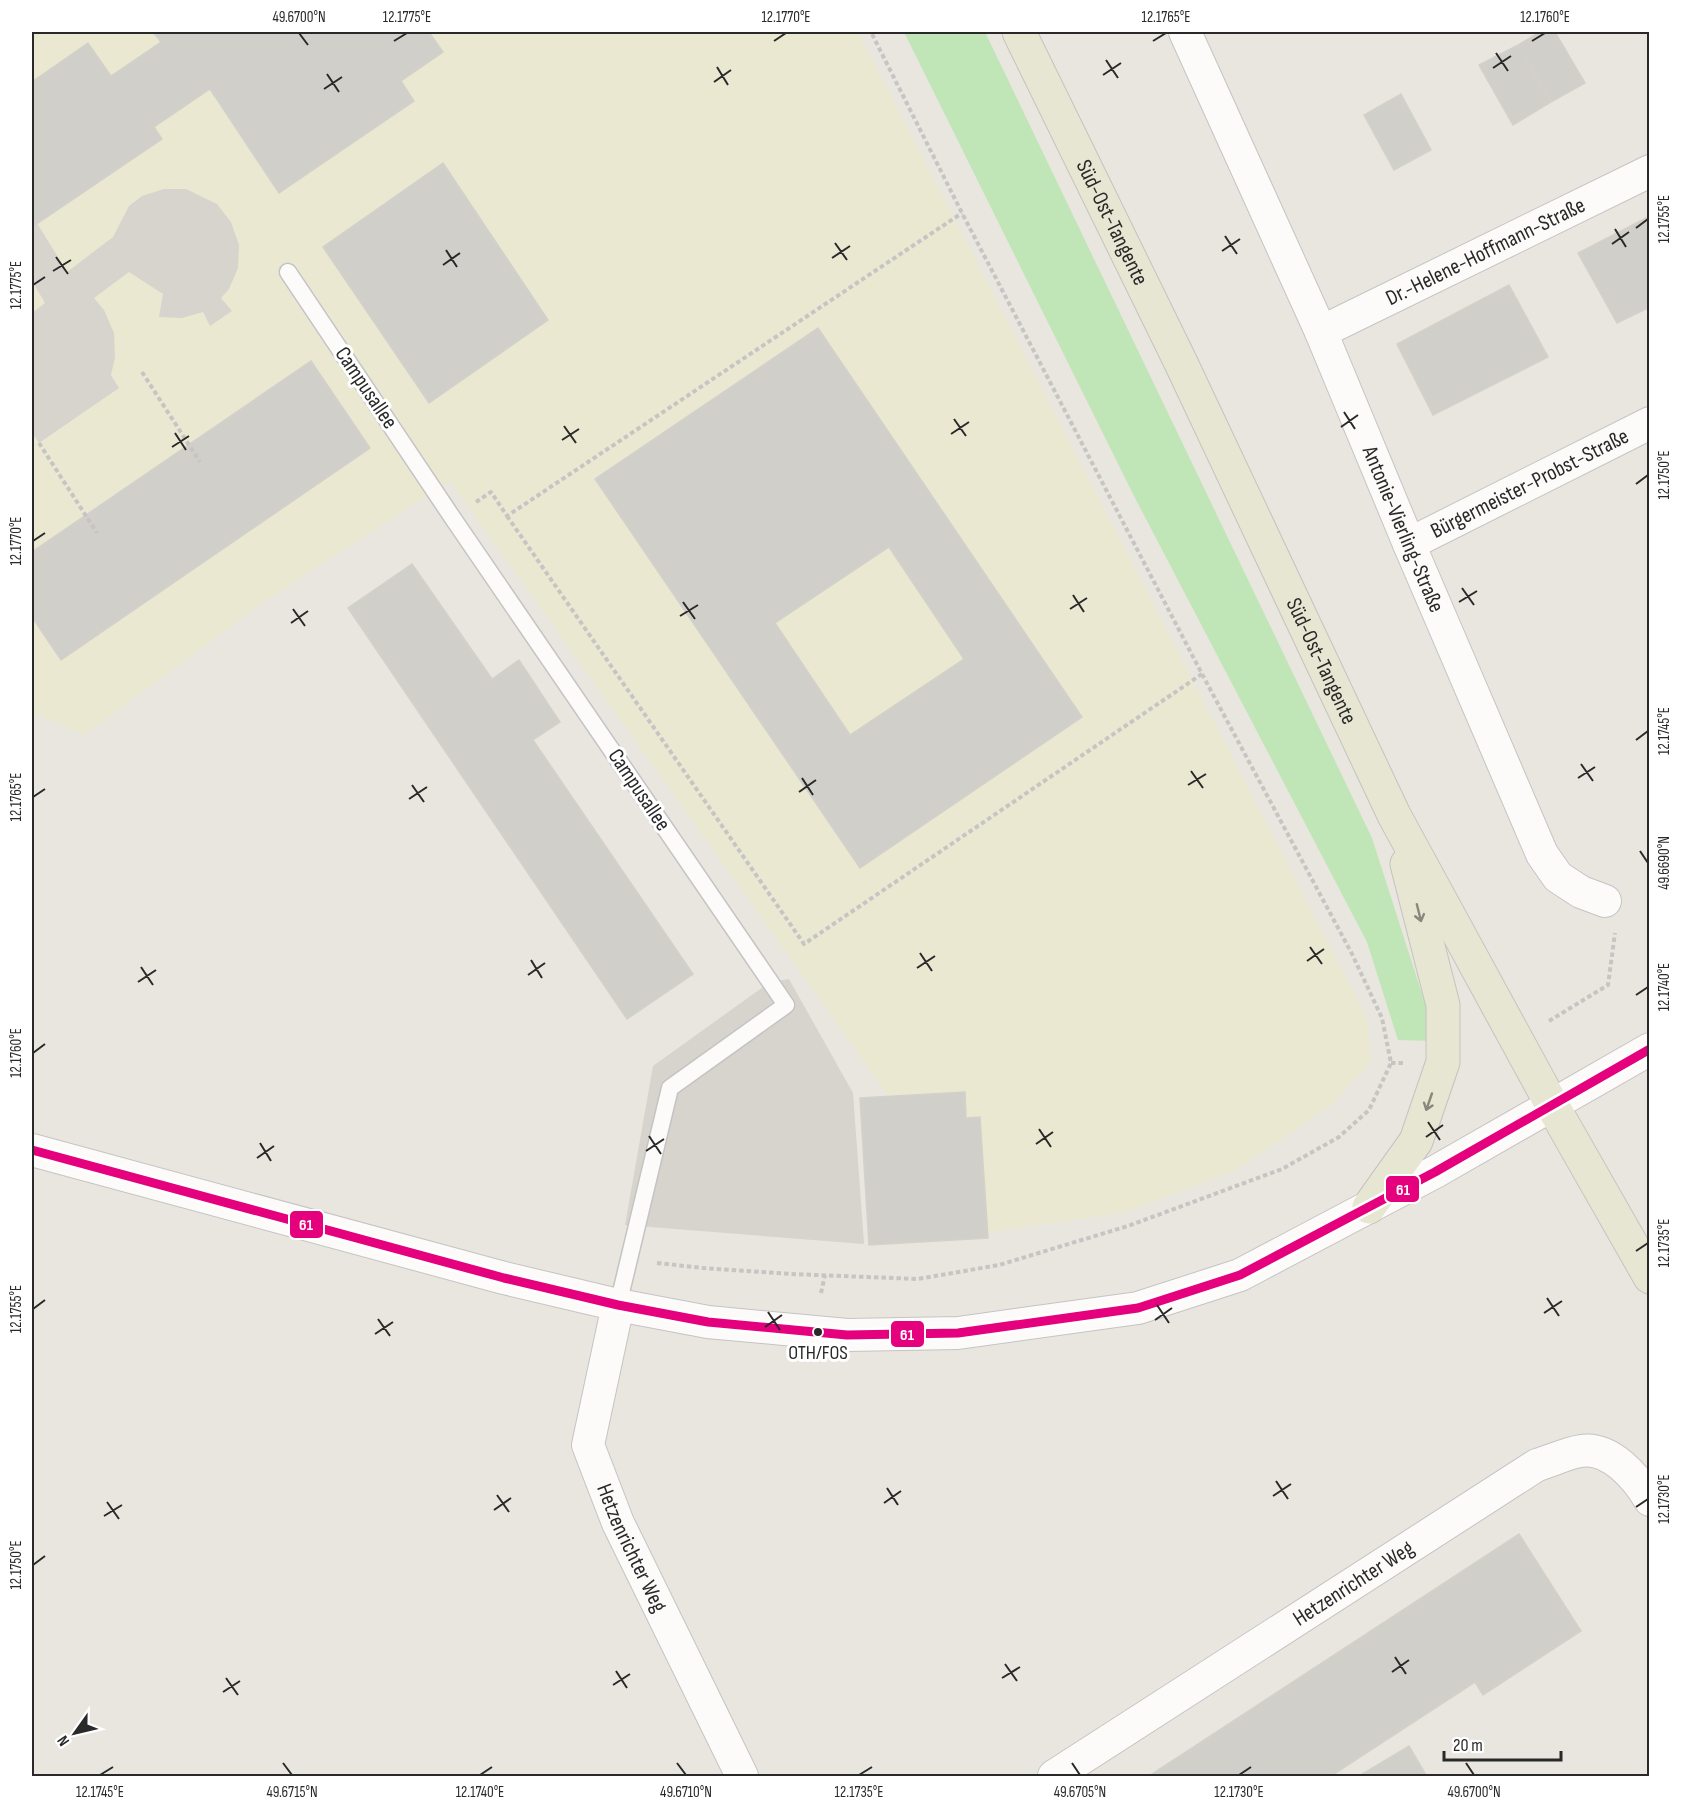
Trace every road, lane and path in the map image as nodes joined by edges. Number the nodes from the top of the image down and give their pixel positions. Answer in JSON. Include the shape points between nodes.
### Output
{"nodes":[{"id":1,"x":871,"y":32,"type":"edge"},
{"id":2,"x":1019,"y":32,"type":"edge"},
{"id":3,"x":1185,"y":32,"type":"edge"},
{"id":4,"x":1650,"y":171,"type":"edge"},
{"id":5,"x":962,"y":213,"type":"junction"},
{"id":6,"x":288,"y":272,"type":"dead end"},
{"id":7,"x":1321,"y":332,"type":"junction"},
{"id":8,"x":142,"y":372,"type":"dead end"},
{"id":9,"x":1650,"y":423,"type":"edge"},
{"id":10,"x":39,"y":443,"type":"dead end"},
{"id":11,"x":200,"y":462,"type":"dead end"},
{"id":12,"x":507,"y":516,"type":"junction"},
{"id":13,"x":452,"y":517,"type":"junction"},
{"id":14,"x":98,"y":533,"type":"dead end"},
{"id":15,"x":1409,"y":544,"type":"junction"},
{"id":16,"x":1202,"y":674,"type":"junction"},
{"id":17,"x":1394,"y":815,"type":"junction"},
{"id":18,"x":1605,"y":901,"type":"dead end"},
{"id":19,"x":1650,"y":1049,"type":"edge"},
{"id":20,"x":1552,"y":1105,"type":"junction"},
{"id":21,"x":32,"y":1150,"type":"edge"},
{"id":22,"x":1369,"y":1207,"type":"junction"},
{"id":23,"x":825,"y":1275,"type":"junction"},
{"id":24,"x":1650,"y":1276,"type":"edge"},
{"id":25,"x":821,"y":1293,"type":"dead end"},
{"id":26,"x":618,"y":1305,"type":"junction"},
{"id":27,"x":1650,"y":1500,"type":"edge"},
{"id":28,"x":742,"y":1776,"type":"edge"},
{"id":29,"x":1054,"y":1776,"type":"edge"}],
"edges":[{"from":1,"to":5,"type":"path"},
{"from":2,"to":17,"type":"main road","name":"Süd-Ost-Tangente"},
{"from":3,"to":7,"type":"street","name":"Antonie-Vierling-Straße"},
{"from":4,"to":7,"type":"street","name":"Dr.-Helene-Hoffmann-Straße"},
{"from":5,"to":12,"type":"path"},
{"from":5,"to":16,"type":"path"},
{"from":6,"to":13,"type":"lane","name":"Campusallee"},
{"from":7,"to":15,"type":"street","name":"Antonie-Vierling-Straße"},
{"from":8,"to":11,"type":"path"},
{"from":9,"to":15,"type":"street","name":"Bürgermeister-Probst-Straße"},
{"from":10,"to":14,"type":"path"},
{"from":12,"to":13,"type":"path","via":[[491,492]]},
{"from":12,"to":16,"type":"path","via":[[804,944]]},
{"from":13,"to":26,"type":"lane","name":"Campusallee","via":[[786,1005],[670,1088]]},
{"from":15,"to":18,"type":"street","name":"Antonie-Vierling-Straße","via":[[1542,854],[1558,877]]},
{"from":16,"to":23,"type":"path","via":[[1352,954],[1382,1018],[1391,1063],[1368,1110],[1339,1137],[1282,1169],[1128,1226],[999,1265],[918,1279]]},
{"from":17,"to":20,"type":"main road","name":"Süd-Ost-Tangente"},
{"from":17,"to":22,"type":"main road","one_way":true,"via":[[1443,1005],[1443,1062],[1416,1141]]},
{"from":19,"to":20,"type":"street"},
{"from":20,"to":22,"type":"street"},
{"from":20,"to":24,"type":"main road","name":"Süd-Ost-Tangente"},
{"from":21,"to":26,"type":"street","via":[[504,1278]]},
{"from":22,"to":26,"type":"street","via":[[1239,1275],[1138,1308],[1036,1323],[958,1333],[847,1335],[708,1322]]},
{"from":23,"to":25,"type":"path"},
{"from":23,"to":26,"type":"path","via":[[651,1262]]},
{"from":26,"to":28,"type":"street","name":"Hetzenrichter Weg","via":[[588,1445],[618,1523]]},
{"from":27,"to":29,"type":"street","name":"Hetzenrichter Weg","via":[[1610,1455],[1583,1450],[1537,1465]]}]}
